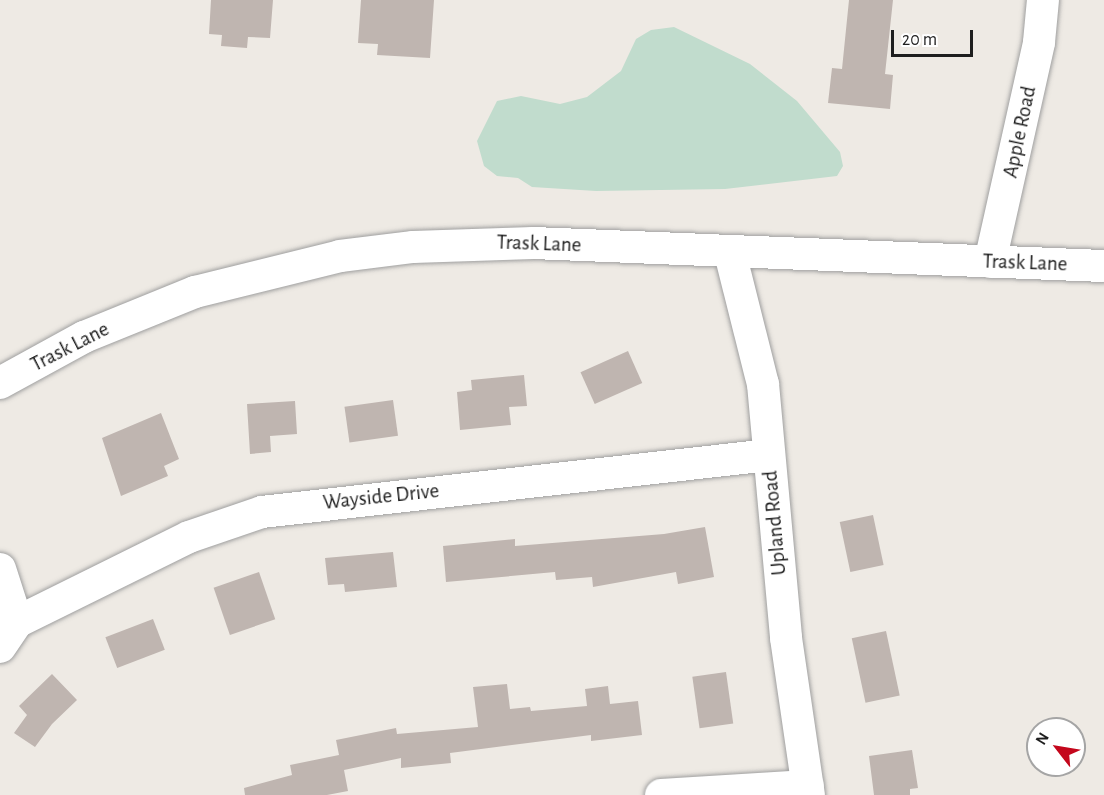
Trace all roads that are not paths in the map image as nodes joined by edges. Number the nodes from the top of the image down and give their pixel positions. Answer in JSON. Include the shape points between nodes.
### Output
{"nodes":[{"id":1,"x":1043,"y":0,"type":"edge"},
{"id":2,"x":730,"y":253,"type":"junction"},
{"id":3,"x":990,"y":262,"type":"junction"},
{"id":4,"x":1104,"y":266,"type":"edge"},
{"id":5,"x":0,"y":383,"type":"edge"},
{"id":6,"x":769,"y":455,"type":"junction"},
{"id":7,"x":0,"y":569,"type":"edge"},
{"id":8,"x":8,"y":635,"type":"edge"},
{"id":9,"x":809,"y":791,"type":"edge"},
{"id":10,"x":661,"y":795,"type":"edge"}],
"edges":[{"from":1,"to":3,"type":"street","name":"Apple Road","via":[[1040,42]]},
{"from":2,"to":3,"type":"street","name":"Trask Lane"},
{"from":2,"to":5,"type":"street","name":"Trask Lane","via":[[471,243],[340,256],[262,273],[173,300],[84,337]]},
{"from":2,"to":6,"type":"street","name":"Upland Road","via":[[763,384]]},
{"from":3,"to":4,"type":"street","name":"Trask Lane"},
{"from":6,"to":8,"type":"street","name":"Wayside Drive","via":[[262,512],[189,537]]},
{"from":6,"to":9,"type":"street","name":"Upland Road","via":[[786,638]]},
{"from":7,"to":8,"type":"street","name":"Wayside Drive"},
{"from":9,"to":10,"type":"street"}]}
